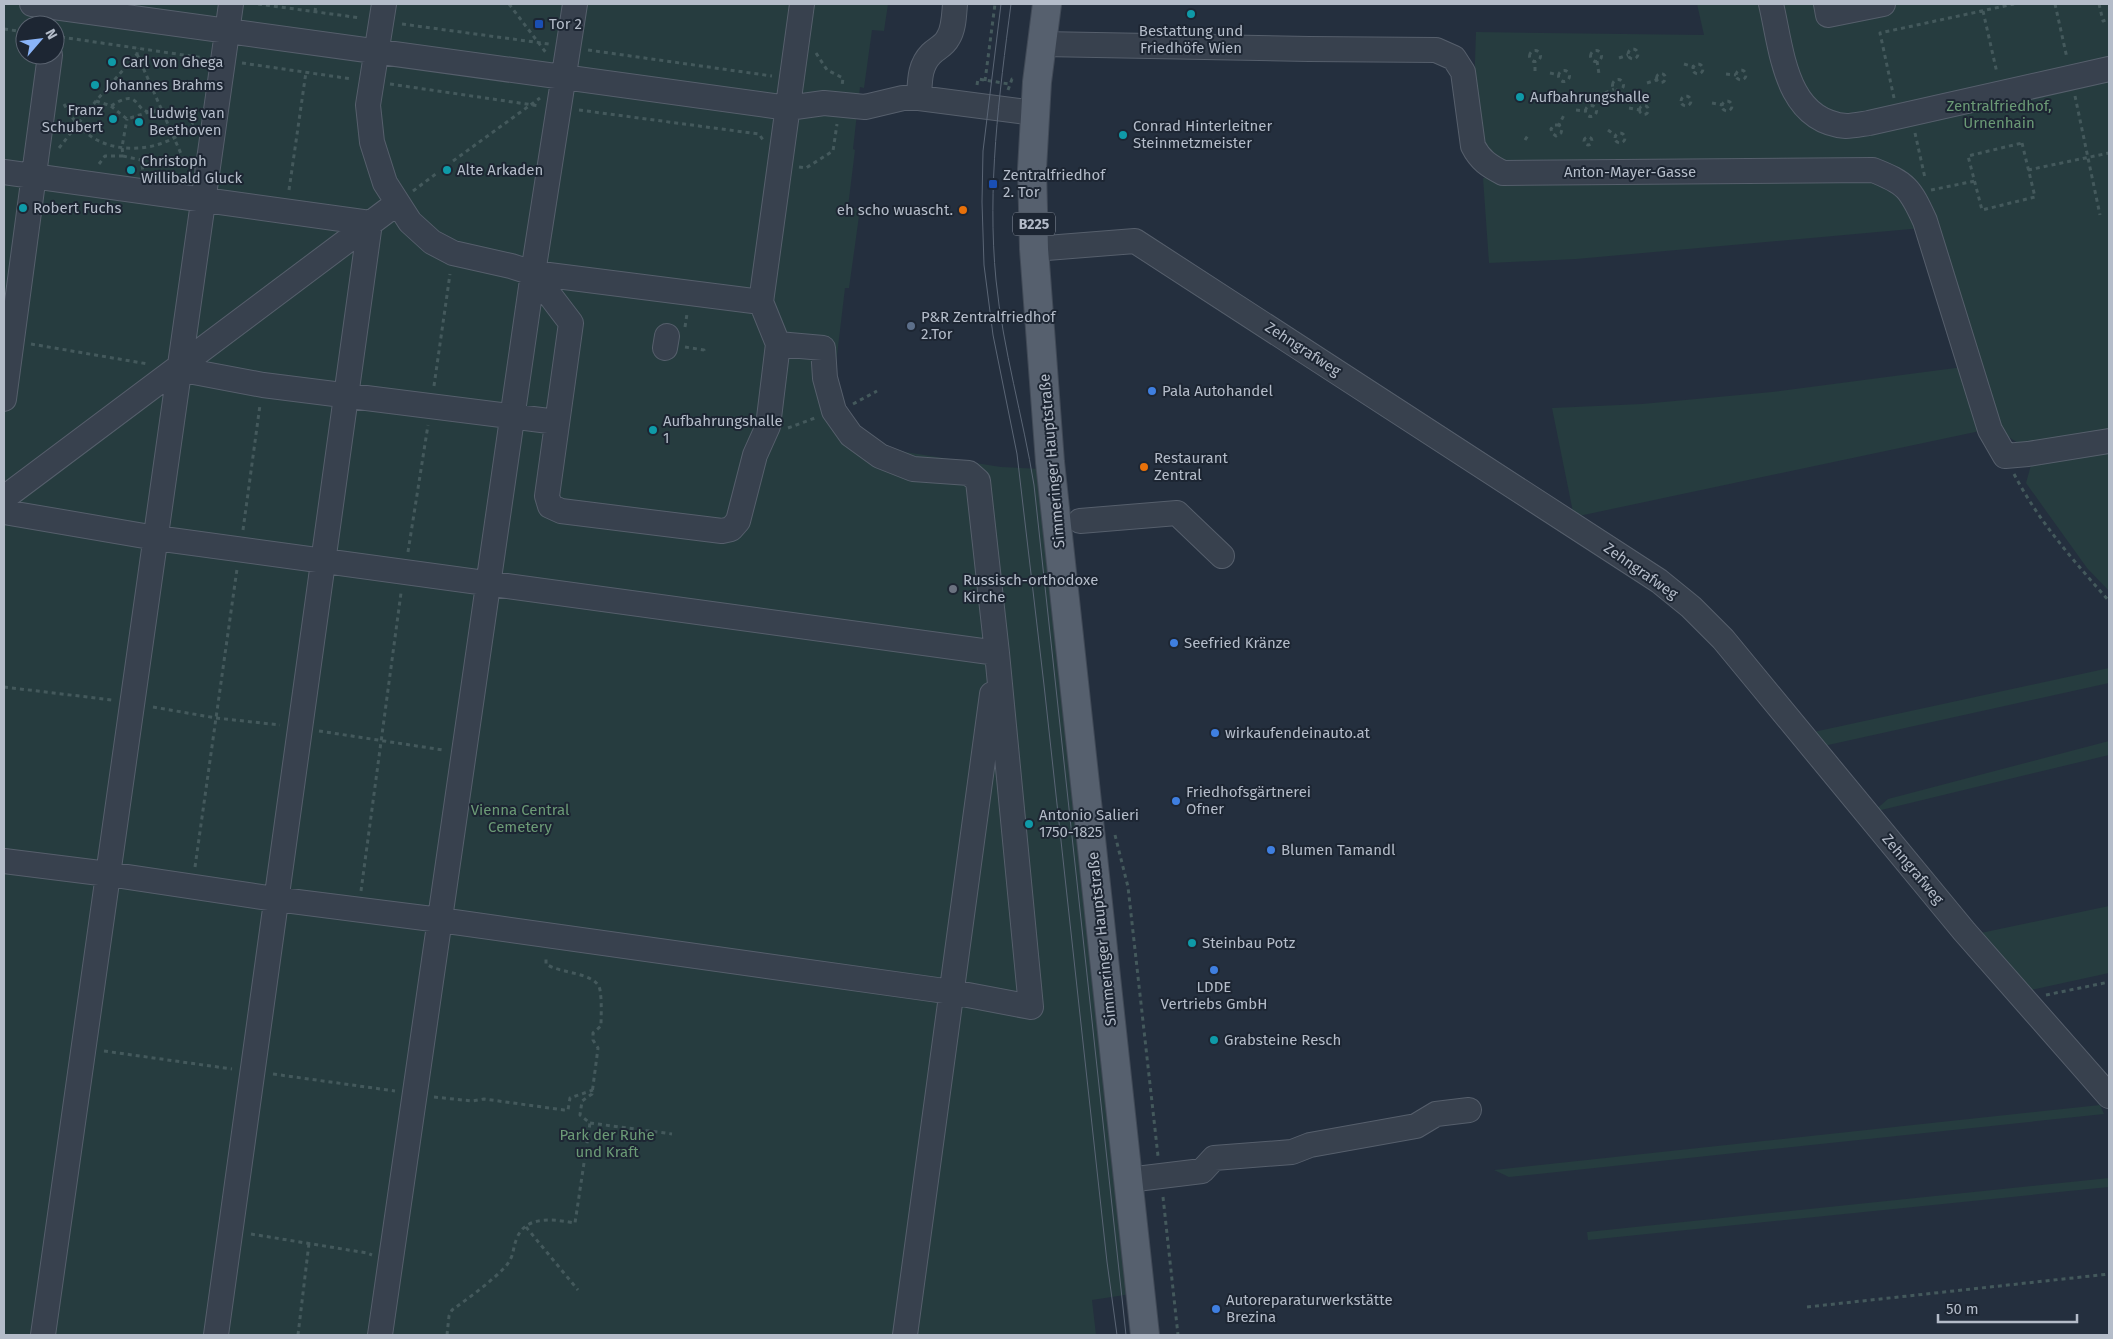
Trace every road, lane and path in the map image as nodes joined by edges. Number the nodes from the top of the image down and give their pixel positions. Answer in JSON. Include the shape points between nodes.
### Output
{"nodes":[{"id":1,"x":32,"y":4,"type":"edge"},
{"id":2,"x":231,"y":4,"type":"edge"},
{"id":3,"x":258,"y":4,"type":"edge"},
{"id":4,"x":316,"y":4,"type":"edge"},
{"id":5,"x":510,"y":4,"type":"edge"},
{"id":6,"x":574,"y":4,"type":"edge"},
{"id":7,"x":802,"y":4,"type":"edge"},
{"id":8,"x":955,"y":4,"type":"edge"},
{"id":9,"x":995,"y":4,"type":"edge"},
{"id":10,"x":1047,"y":4,"type":"edge"},
{"id":11,"x":1771,"y":4,"type":"edge"},
{"id":12,"x":1826,"y":4,"type":"edge"},
{"id":13,"x":1883,"y":4,"type":"edge"},
{"id":14,"x":2014,"y":4,"type":"edge"},
{"id":15,"x":2055,"y":4,"type":"edge"},
{"id":16,"x":2099,"y":4,"type":"edge"},
{"id":17,"x":1983,"y":10,"type":"junction"},
{"id":18,"x":56,"y":12,"type":"edge"},
{"id":19,"x":314,"y":12,"type":"junction"},
{"id":20,"x":382,"y":12,"type":"edge"},
{"id":21,"x":2109,"y":19,"type":"edge"},
{"id":22,"x":227,"y":31,"type":"junction"},
{"id":23,"x":65,"y":37,"type":"edge"},
{"id":24,"x":538,"y":42,"type":"junction"},
{"id":25,"x":1042,"y":44,"type":"junction"},
{"id":26,"x":814,"y":47,"type":"dead end"},
{"id":27,"x":138,"y":48,"type":"junction"},
{"id":28,"x":568,"y":48,"type":"junction"},
{"id":29,"x":375,"y":51,"type":"junction"},
{"id":30,"x":137,"y":54,"type":"junction"},
{"id":31,"x":1628,"y":55,"type":"dead end"},
{"id":32,"x":1619,"y":58,"type":"dead end"},
{"id":33,"x":223,"y":60,"type":"junction"},
{"id":34,"x":1535,"y":61,"type":"dead end"},
{"id":35,"x":1597,"y":62,"type":"dead end"},
{"id":36,"x":1684,"y":64,"type":"dead end"},
{"id":37,"x":49,"y":65,"type":"edge"},
{"id":38,"x":50,"y":65,"type":"edge"},
{"id":39,"x":1694,"y":67,"type":"dead end"},
{"id":40,"x":2109,"y":69,"type":"edge"},
{"id":41,"x":1535,"y":71,"type":"dead end"},
{"id":42,"x":306,"y":72,"type":"junction"},
{"id":43,"x":1550,"y":73,"type":"dead end"},
{"id":44,"x":1599,"y":74,"type":"dead end"},
{"id":45,"x":1726,"y":74,"type":"dead end"},
{"id":46,"x":1559,"y":75,"type":"dead end"},
{"id":47,"x":1736,"y":75,"type":"dead end"},
{"id":48,"x":564,"y":77,"type":"junction"},
{"id":49,"x":792,"y":78,"type":"junction"},
{"id":50,"x":2071,"y":78,"type":"junction"},
{"id":51,"x":1656,"y":80,"type":"dead end"},
{"id":52,"x":985,"y":81,"type":"dead end"},
{"id":53,"x":371,"y":82,"type":"junction"},
{"id":54,"x":1647,"y":83,"type":"dead end"},
{"id":55,"x":1614,"y":89,"type":"dead end"},
{"id":56,"x":1605,"y":93,"type":"dead end"},
{"id":57,"x":2001,"y":93,"type":"junction"},
{"id":58,"x":919,"y":98,"type":"junction"},
{"id":59,"x":96,"y":101,"type":"junction"},
{"id":60,"x":1712,"y":103,"type":"dead end"},
{"id":61,"x":531,"y":105,"type":"junction"},
{"id":62,"x":1722,"y":105,"type":"dead end"},
{"id":63,"x":111,"y":106,"type":"junction"},
{"id":64,"x":848,"y":106,"type":"junction"},
{"id":65,"x":560,"y":108,"type":"junction"},
{"id":66,"x":788,"y":108,"type":"junction"},
{"id":67,"x":1629,"y":108,"type":"dead end"},
{"id":68,"x":162,"y":110,"type":"junction"},
{"id":69,"x":1576,"y":110,"type":"dead end"},
{"id":70,"x":1640,"y":110,"type":"dead end"},
{"id":71,"x":1586,"y":111,"type":"dead end"},
{"id":72,"x":150,"y":112,"type":"junction"},
{"id":73,"x":1035,"y":113,"type":"junction"},
{"id":74,"x":1564,"y":113,"type":"dead end"},
{"id":75,"x":1904,"y":114,"type":"junction"},
{"id":76,"x":127,"y":119,"type":"junction"},
{"id":77,"x":194,"y":122,"type":"dead end"},
{"id":78,"x":77,"y":125,"type":"junction"},
{"id":79,"x":1559,"y":125,"type":"dead end"},
{"id":80,"x":1608,"y":130,"type":"dead end"},
{"id":81,"x":1529,"y":134,"type":"dead end"},
{"id":82,"x":1583,"y":134,"type":"dead end"},
{"id":83,"x":1616,"y":136,"type":"dead end"},
{"id":84,"x":174,"y":138,"type":"junction"},
{"id":85,"x":1586,"y":138,"type":"dead end"},
{"id":86,"x":1525,"y":140,"type":"dead end"},
{"id":87,"x":767,"y":146,"type":"dead end"},
{"id":88,"x":122,"y":147,"type":"junction"},
{"id":89,"x":834,"y":151,"type":"dead end"},
{"id":90,"x":2109,"y":153,"type":"edge"},
{"id":91,"x":2088,"y":157,"type":"junction"},
{"id":92,"x":453,"y":161,"type":"dead end"},
{"id":93,"x":2028,"y":170,"type":"junction"},
{"id":94,"x":4,"y":172,"type":"edge"},
{"id":95,"x":437,"y":173,"type":"dead end"},
{"id":96,"x":33,"y":176,"type":"junction"},
{"id":97,"x":1974,"y":181,"type":"junction"},
{"id":98,"x":97,"y":185,"type":"junction"},
{"id":99,"x":202,"y":199,"type":"junction"},
{"id":100,"x":396,"y":204,"type":"junction"},
{"id":101,"x":286,"y":211,"type":"junction"},
{"id":102,"x":2100,"y":215,"type":"dead end"},
{"id":103,"x":370,"y":223,"type":"junction"},
{"id":104,"x":1034,"y":249,"type":"junction"},
{"id":105,"x":453,"y":253,"type":"junction"},
{"id":106,"x":533,"y":273,"type":"junction"},
{"id":107,"x":762,"y":302,"type":"junction"},
{"id":108,"x":12,"y":341,"type":"junction"},
{"id":109,"x":671,"y":344,"type":"dead end"},
{"id":110,"x":778,"y":344,"type":"junction"},
{"id":111,"x":704,"y":353,"type":"dead end"},
{"id":112,"x":178,"y":369,"type":"junction"},
{"id":113,"x":263,"y":385,"type":"junction"},
{"id":114,"x":877,"y":391,"type":"dead end"},
{"id":115,"x":346,"y":396,"type":"junction"},
{"id":116,"x":4,"y":399,"type":"edge"},
{"id":117,"x":431,"y":407,"type":"junction"},
{"id":118,"x":834,"y":411,"type":"junction"},
{"id":119,"x":512,"y":417,"type":"junction"},
{"id":120,"x":557,"y":422,"type":"junction"},
{"id":121,"x":768,"y":426,"type":"junction"},
{"id":122,"x":2109,"y":441,"type":"edge"},
{"id":123,"x":2005,"y":456,"type":"junction"},
{"id":124,"x":4,"y":498,"type":"edge"},
{"id":125,"x":4,"y":512,"type":"edge"},
{"id":126,"x":1080,"y":521,"type":"dead end"},
{"id":127,"x":156,"y":538,"type":"junction"},
{"id":128,"x":240,"y":549,"type":"junction"},
{"id":129,"x":1222,"y":556,"type":"dead end"},
{"id":130,"x":324,"y":560,"type":"junction"},
{"id":131,"x":404,"y":573,"type":"junction"},
{"id":132,"x":489,"y":584,"type":"junction"},
{"id":133,"x":2109,"y":602,"type":"edge"},
{"id":134,"x":997,"y":653,"type":"junction"},
{"id":135,"x":4,"y":687,"type":"edge"},
{"id":136,"x":132,"y":703,"type":"junction"},
{"id":137,"x":1114,"y":830,"type":"dead end"},
{"id":138,"x":4,"y":861,"type":"edge"},
{"id":139,"x":108,"y":874,"type":"junction"},
{"id":140,"x":192,"y":887,"type":"junction"},
{"id":141,"x":276,"y":899,"type":"junction"},
{"id":142,"x":359,"y":910,"type":"junction"},
{"id":143,"x":440,"y":920,"type":"junction"},
{"id":144,"x":548,"y":935,"type":"junction"},
{"id":145,"x":2109,"y":982,"type":"edge"},
{"id":146,"x":952,"y":992,"type":"junction"},
{"id":147,"x":2023,"y":999,"type":"junction"},
{"id":148,"x":593,"y":1090,"type":"junction"},
{"id":149,"x":2109,"y":1096,"type":"edge"},
{"id":150,"x":438,"y":1098,"type":"dead end"},
{"id":151,"x":1469,"y":1110,"type":"dead end"},
{"id":152,"x":590,"y":1123,"type":"junction"},
{"id":153,"x":672,"y":1134,"type":"dead end"},
{"id":154,"x":1160,"y":1176,"type":"junction"},
{"id":155,"x":1128,"y":1180,"type":"junction"},
{"id":156,"x":526,"y":1227,"type":"junction"},
{"id":157,"x":231,"y":1231,"type":"junction"},
{"id":158,"x":309,"y":1243,"type":"junction"},
{"id":159,"x":390,"y":1266,"type":"junction"},
{"id":160,"x":2109,"y":1274,"type":"edge"},
{"id":161,"x":578,"y":1290,"type":"dead end"},
{"id":162,"x":1807,"y":1307,"type":"dead end"},
{"id":163,"x":44,"y":1335,"type":"edge"},
{"id":164,"x":216,"y":1335,"type":"edge"},
{"id":165,"x":298,"y":1335,"type":"edge"},
{"id":166,"x":380,"y":1335,"type":"edge"},
{"id":167,"x":447,"y":1335,"type":"edge"},
{"id":168,"x":905,"y":1335,"type":"edge"},
{"id":169,"x":1145,"y":1335,"type":"edge"},
{"id":170,"x":1178,"y":1335,"type":"edge"}],
"edges":[{"from":1,"to":18,"type":"street"},
{"from":2,"to":22,"type":"street"},
{"from":3,"to":19,"type":"path"},
{"from":4,"to":19,"type":"path"},
{"from":5,"to":24,"type":"path"},
{"from":6,"to":28,"type":"street"},
{"from":7,"to":49,"type":"street"},
{"from":8,"to":58,"type":"street","via":[[948,40],[933,52],[921,69]]},
{"from":9,"to":52,"type":"path"},
{"from":10,"to":25,"type":"main road","name":"Simmeringer Hauptstraße","number":"B225"},
{"from":11,"to":75,"type":"street","via":[[1787,75],[1796,96],[1807,109],[1824,120],[1846,126]]},
{"from":12,"to":13,"type":"street","via":[[1828,15]]},
{"from":14,"to":17,"type":"path"},
{"from":15,"to":50,"type":"path"},
{"from":16,"to":21,"type":"path","via":[[2104,21]]},
{"from":17,"to":57,"type":"path"},
{"from":17,"to":75,"type":"path","via":[[1880,33]]},
{"from":18,"to":22,"type":"street"},
{"from":19,"to":20,"type":"path"},
{"from":20,"to":24,"type":"path"},
{"from":20,"to":29,"type":"street"},
{"from":22,"to":29,"type":"street"},
{"from":22,"to":33,"type":"street"},
{"from":23,"to":27,"type":"path"},
{"from":24,"to":28,"type":"path"},
{"from":24,"to":48,"type":"path"},
{"from":25,"to":73,"type":"main road","name":"Simmeringer Hauptstraße","number":"B225"},
{"from":25,"to":123,"type":"street","name":"Anton-Mayer-Gasse","via":[[1436,50],[1454,58],[1463,72],[1472,146],[1490,167],[1503,172],[1873,170],[1896,179],[1914,195],[1926,221],[1990,430]]},
{"from":26,"to":64,"type":"path","via":[[828,70],[844,78]]},
{"from":27,"to":30,"type":"path"},
{"from":27,"to":33,"type":"path"},
{"from":28,"to":48,"type":"street"},
{"from":28,"to":49,"type":"path"},
{"from":29,"to":48,"type":"street"},
{"from":29,"to":53,"type":"street"},
{"from":30,"to":59,"type":"path"},
{"from":30,"to":68,"type":"path"},
{"from":31,"to":32,"type":"path"},
{"from":33,"to":42,"type":"path"},
{"from":33,"to":99,"type":"street"},
{"from":34,"to":41,"type":"path"},
{"from":35,"to":44,"type":"path"},
{"from":36,"to":39,"type":"path"},
{"from":37,"to":96,"type":"street"},
{"from":38,"to":78,"type":"path"},
{"from":40,"to":50,"type":"street"},
{"from":42,"to":53,"type":"path"},
{"from":42,"to":101,"type":"path"},
{"from":43,"to":46,"type":"path"},
{"from":45,"to":47,"type":"path"},
{"from":48,"to":61,"type":"path"},
{"from":48,"to":65,"type":"street"},
{"from":48,"to":66,"type":"street"},
{"from":49,"to":66,"type":"street"},
{"from":50,"to":57,"type":"street"},
{"from":50,"to":91,"type":"path"},
{"from":51,"to":54,"type":"path"},
{"from":53,"to":61,"type":"path"},
{"from":53,"to":100,"type":"street","via":[[368,105],[372,142],[385,183]]},
{"from":55,"to":56,"type":"path"},
{"from":57,"to":75,"type":"street"},
{"from":58,"to":64,"type":"street"},
{"from":58,"to":73,"type":"street"},
{"from":59,"to":63,"type":"path"},
{"from":59,"to":78,"type":"path"},
{"from":60,"to":62,"type":"path"},
{"from":61,"to":65,"type":"path"},
{"from":61,"to":92,"type":"path"},
{"from":63,"to":72,"type":"path","via":[[129,98]]},
{"from":63,"to":76,"type":"path"},
{"from":64,"to":66,"type":"street","via":[[824,103]]},
{"from":64,"to":89,"type":"path"},
{"from":65,"to":87,"type":"path","via":[[759,134]]},
{"from":65,"to":106,"type":"street"},
{"from":66,"to":107,"type":"street"},
{"from":67,"to":70,"type":"path"},
{"from":68,"to":72,"type":"path"},
{"from":68,"to":84,"type":"path"},
{"from":69,"to":71,"type":"path"},
{"from":72,"to":76,"type":"path"},
{"from":73,"to":104,"type":"main road","name":"Simmeringer Hauptstraße","number":"B225","via":[[1032,169]]},
{"from":74,"to":79,"type":"path"},
{"from":75,"to":97,"type":"path","via":[[1928,191]]},
{"from":76,"to":88,"type":"path"},
{"from":77,"to":84,"type":"path"},
{"from":78,"to":88,"type":"path","via":[[98,140]]},
{"from":78,"to":96,"type":"path"},
{"from":80,"to":83,"type":"path"},
{"from":81,"to":86,"type":"path"},
{"from":82,"to":85,"type":"path"},
{"from":84,"to":88,"type":"path","via":[[154,146]]},
{"from":84,"to":99,"type":"path"},
{"from":88,"to":98,"type":"path","via":[[123,156],[105,156],[100,160]]},
{"from":90,"to":91,"type":"path"},
{"from":91,"to":93,"type":"path"},
{"from":91,"to":102,"type":"path"},
{"from":93,"to":97,"type":"path","via":[[2022,143],[1968,156]]},
{"from":93,"to":97,"type":"path","via":[[2035,197],[1982,210]]},
{"from":94,"to":96,"type":"street"},
{"from":95,"to":100,"type":"path"},
{"from":96,"to":98,"type":"street"},
{"from":96,"to":108,"type":"street"},
{"from":98,"to":99,"type":"street"},
{"from":99,"to":101,"type":"street"},
{"from":99,"to":112,"type":"street"},
{"from":100,"to":103,"type":"street"},
{"from":100,"to":105,"type":"street","via":[[432,242]]},
{"from":101,"to":103,"type":"street"},
{"from":103,"to":112,"type":"street"},
{"from":103,"to":115,"type":"street"},
{"from":104,"to":147,"type":"street","name":"Zehngrafweg","via":[[1135,241],[1659,581],[1723,639]]},
{"from":104,"to":155,"type":"main road","name":"Simmeringer Hauptstraße","number":"B225","via":[[1050,462]]},
{"from":105,"to":106,"type":"street"},
{"from":105,"to":117,"type":"path"},
{"from":106,"to":107,"type":"street"},
{"from":106,"to":119,"type":"street"},
{"from":106,"to":120,"type":"street","via":[[571,323]]},
{"from":107,"to":110,"type":"street"},
{"from":108,"to":112,"type":"path"},
{"from":108,"to":116,"type":"street"},
{"from":109,"to":111,"type":"path","via":[[704,350]]},
{"from":110,"to":118,"type":"street","via":[[823,348],[824,378]]},
{"from":110,"to":121,"type":"street"},
{"from":112,"to":113,"type":"street"},
{"from":112,"to":124,"type":"street"},
{"from":112,"to":127,"type":"street"},
{"from":113,"to":115,"type":"street"},
{"from":113,"to":128,"type":"path"},
{"from":114,"to":118,"type":"path","via":[[845,409]]},
{"from":115,"to":117,"type":"street"},
{"from":115,"to":130,"type":"street"},
{"from":117,"to":119,"type":"street"},
{"from":117,"to":131,"type":"path"},
{"from":118,"to":121,"type":"path","via":[[782,430]]},
{"from":118,"to":134,"type":"street","via":[[851,435],[880,456],[913,469],[969,473],[978,481]]},
{"from":119,"to":120,"type":"street"},
{"from":119,"to":132,"type":"street"},
{"from":120,"to":121,"type":"street","via":[[547,496],[550,506],[562,511],[722,532],[731,530],[738,520],[755,455]]},
{"from":122,"to":123,"type":"street"},
{"from":123,"to":133,"type":"path","via":[[2052,536]]},
{"from":125,"to":127,"type":"street"},
{"from":126,"to":129,"type":"street","via":[[1177,513]]},
{"from":127,"to":128,"type":"street"},
{"from":127,"to":136,"type":"street"},
{"from":128,"to":130,"type":"street"},
{"from":128,"to":140,"type":"path"},
{"from":130,"to":131,"type":"street"},
{"from":130,"to":141,"type":"street"},
{"from":131,"to":132,"type":"street"},
{"from":131,"to":142,"type":"path"},
{"from":132,"to":134,"type":"street"},
{"from":132,"to":143,"type":"street"},
{"from":134,"to":146,"type":"street"},
{"from":134,"to":146,"type":"street","via":[[1031,1007]]},
{"from":135,"to":136,"type":"path"},
{"from":136,"to":139,"type":"street"},
{"from":137,"to":154,"type":"path","via":[[1128,887]]},
{"from":138,"to":139,"type":"street"},
{"from":139,"to":140,"type":"street"},
{"from":139,"to":163,"type":"street"},
{"from":140,"to":141,"type":"street"},
{"from":141,"to":142,"type":"street"},
{"from":141,"to":157,"type":"street"},
{"from":142,"to":143,"type":"street"},
{"from":143,"to":144,"type":"street"},
{"from":143,"to":159,"type":"street"},
{"from":144,"to":146,"type":"street"},
{"from":144,"to":148,"type":"path","via":[[546,964],[553,969],[595,980],[600,989],[601,1026],[593,1033],[598,1048]]},
{"from":145,"to":147,"type":"path"},
{"from":146,"to":168,"type":"street"},
{"from":147,"to":149,"type":"street","name":"Zehngrafweg"},
{"from":148,"to":150,"type":"path","via":[[570,1098],[568,1110],[484,1099]]},
{"from":148,"to":152,"type":"path","via":[[582,1101],[580,1115]]},
{"from":151,"to":154,"type":"street","via":[[1436,1114],[1416,1126],[1310,1145],[1292,1152],[1214,1158],[1202,1171]]},
{"from":152,"to":153,"type":"path"},
{"from":152,"to":156,"type":"path","via":[[576,1223],[543,1220]]},
{"from":154,"to":155,"type":"street"},
{"from":154,"to":170,"type":"path"},
{"from":155,"to":169,"type":"main road","name":"Simmeringer Hauptstraße","number":"B225"},
{"from":156,"to":161,"type":"path"},
{"from":156,"to":167,"type":"path","via":[[516,1238],[514,1252],[506,1266],[452,1310]]},
{"from":157,"to":158,"type":"path"},
{"from":157,"to":164,"type":"street"},
{"from":158,"to":159,"type":"path","via":[[368,1252]]},
{"from":158,"to":165,"type":"path"},
{"from":159,"to":166,"type":"street"},
{"from":160,"to":162,"type":"path"}]}
